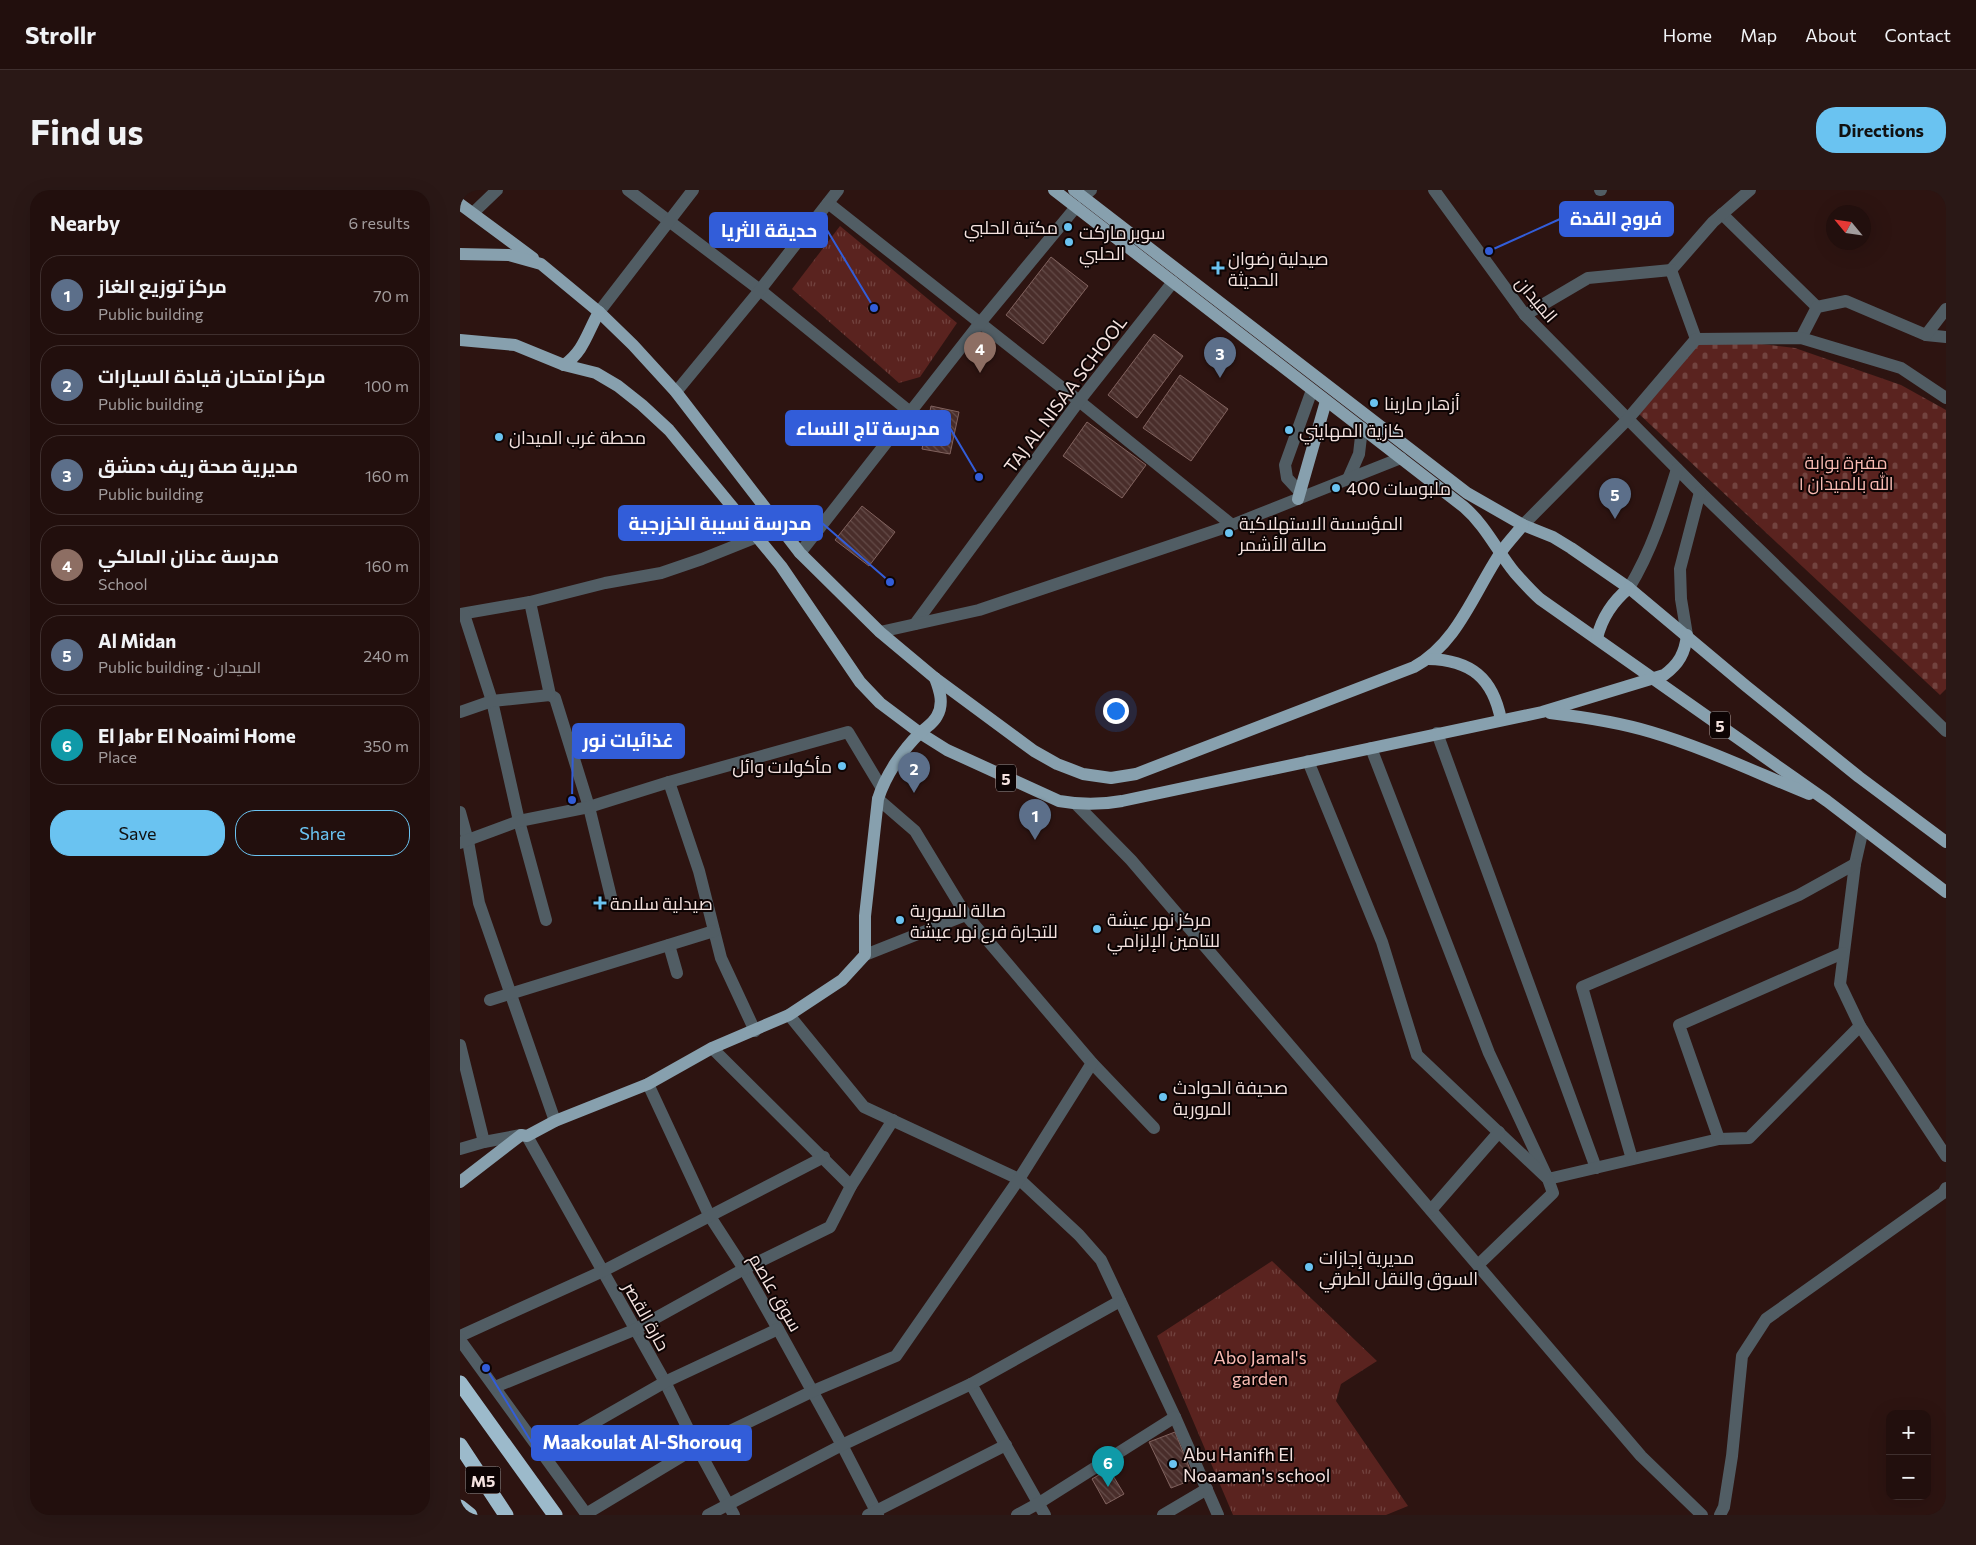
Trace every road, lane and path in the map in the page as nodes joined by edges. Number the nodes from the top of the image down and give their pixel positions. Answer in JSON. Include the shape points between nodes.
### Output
{"nodes":[{"id":1,"x":497,"y":190,"type":"edge"},
{"id":2,"x":628,"y":190,"type":"edge"},
{"id":3,"x":693,"y":190,"type":"edge"},
{"id":4,"x":838,"y":190,"type":"edge"},
{"id":5,"x":1054,"y":190,"type":"edge"},
{"id":6,"x":1750,"y":190,"type":"edge"},
{"id":7,"x":1439,"y":192,"type":"edge"},
{"id":8,"x":1081,"y":196,"type":"edge"},
{"id":9,"x":828,"y":203,"type":"junction"},
{"id":10,"x":460,"y":204,"type":"edge"},
{"id":11,"x":473,"y":213,"type":"junction"},
{"id":12,"x":1722,"y":214,"type":"junction"},
{"id":13,"x":668,"y":222,"type":"junction"},
{"id":14,"x":460,"y":254,"type":"edge"},
{"id":15,"x":541,"y":264,"type":"junction"},
{"id":16,"x":1671,"y":270,"type":"junction"},
{"id":17,"x":1173,"y":282,"type":"junction"},
{"id":18,"x":760,"y":290,"type":"junction"},
{"id":19,"x":1817,"y":307,"type":"junction"},
{"id":20,"x":1946,"y":309,"type":"edge"},
{"id":21,"x":599,"y":312,"type":"junction"},
{"id":22,"x":1524,"y":315,"type":"junction"},
{"id":23,"x":980,"y":322,"type":"junction"},
{"id":24,"x":1926,"y":335,"type":"junction"},
{"id":25,"x":1946,"y":337,"type":"edge"},
{"id":26,"x":1800,"y":338,"type":"junction"},
{"id":27,"x":1696,"y":339,"type":"junction"},
{"id":28,"x":460,"y":340,"type":"edge"},
{"id":29,"x":564,"y":365,"type":"junction"},
{"id":30,"x":1312,"y":390,"type":"junction"},
{"id":31,"x":676,"y":392,"type":"junction"},
{"id":32,"x":1946,"y":398,"type":"edge"},
{"id":33,"x":1080,"y":401,"type":"junction"},
{"id":34,"x":1326,"y":401,"type":"junction"},
{"id":35,"x":910,"y":412,"type":"junction"},
{"id":36,"x":1627,"y":420,"type":"junction"},
{"id":37,"x":1362,"y":428,"type":"junction"},
{"id":38,"x":1401,"y":458,"type":"junction"},
{"id":39,"x":1677,"y":469,"type":"junction"},
{"id":40,"x":1348,"y":479,"type":"junction"},
{"id":41,"x":1700,"y":492,"type":"junction"},
{"id":42,"x":1299,"y":496,"type":"junction"},
{"id":43,"x":1232,"y":525,"type":"junction"},
{"id":44,"x":1524,"y":525,"type":"junction"},
{"id":45,"x":757,"y":537,"type":"junction"},
{"id":46,"x":800,"y":553,"type":"junction"},
{"id":47,"x":1501,"y":553,"type":"junction"},
{"id":48,"x":1629,"y":588,"type":"junction"},
{"id":49,"x":530,"y":602,"type":"junction"},
{"id":50,"x":462,"y":614,"type":"edge"},
{"id":51,"x":915,"y":624,"type":"junction"},
{"id":52,"x":880,"y":632,"type":"junction"},
{"id":53,"x":1687,"y":635,"type":"junction"},
{"id":54,"x":1597,"y":638,"type":"junction"},
{"id":55,"x":1428,"y":659,"type":"junction"},
{"id":56,"x":935,"y":678,"type":"junction"},
{"id":57,"x":1655,"y":679,"type":"junction"},
{"id":58,"x":550,"y":695,"type":"junction"},
{"id":59,"x":492,"y":701,"type":"junction"},
{"id":60,"x":460,"y":712,"type":"edge"},
{"id":61,"x":1542,"y":712,"type":"junction"},
{"id":62,"x":1502,"y":720,"type":"junction"},
{"id":63,"x":1946,"y":731,"type":"edge"},
{"id":64,"x":920,"y":733,"type":"junction"},
{"id":65,"x":1438,"y":734,"type":"junction"},
{"id":66,"x":1371,"y":748,"type":"junction"},
{"id":67,"x":1308,"y":761,"type":"junction"},
{"id":68,"x":669,"y":782,"type":"junction"},
{"id":69,"x":880,"y":793,"type":"junction"},
{"id":70,"x":1826,"y":801,"type":"junction"},
{"id":71,"x":1076,"y":804,"type":"junction"},
{"id":72,"x":589,"y":807,"type":"junction"},
{"id":73,"x":460,"y":812,"type":"edge"},
{"id":74,"x":519,"y":821,"type":"junction"},
{"id":75,"x":1863,"y":829,"type":"junction"},
{"id":76,"x":464,"y":842,"type":"edge"},
{"id":77,"x":1946,"y":842,"type":"edge"},
{"id":78,"x":1855,"y":864,"type":"junction"},
{"id":79,"x":1946,"y":892,"type":"edge"},
{"id":80,"x":612,"y":901,"type":"dead end"},
{"id":81,"x":966,"y":915,"type":"junction"},
{"id":82,"x":546,"y":920,"type":"dead end"},
{"id":83,"x":714,"y":930,"type":"junction"},
{"id":84,"x":669,"y":945,"type":"junction"},
{"id":85,"x":1843,"y":953,"type":"junction"},
{"id":86,"x":865,"y":955,"type":"junction"},
{"id":87,"x":677,"y":974,"type":"dead end"},
{"id":88,"x":511,"y":994,"type":"junction"},
{"id":89,"x":490,"y":1000,"type":"dead end"},
{"id":90,"x":789,"y":1015,"type":"junction"},
{"id":91,"x":1860,"y":1026,"type":"junction"},
{"id":92,"x":755,"y":1030,"type":"junction"},
{"id":93,"x":460,"y":1045,"type":"edge"},
{"id":94,"x":712,"y":1048,"type":"junction"},
{"id":95,"x":1092,"y":1063,"type":"junction"},
{"id":96,"x":648,"y":1084,"type":"junction"},
{"id":97,"x":893,"y":1120,"type":"junction"},
{"id":98,"x":555,"y":1121,"type":"junction"},
{"id":99,"x":1154,"y":1128,"type":"dead end"},
{"id":100,"x":1499,"y":1132,"type":"junction"},
{"id":101,"x":524,"y":1136,"type":"junction"},
{"id":102,"x":1719,"y":1139,"type":"junction"},
{"id":103,"x":484,"y":1142,"type":"junction"},
{"id":104,"x":460,"y":1149,"type":"edge"},
{"id":105,"x":1946,"y":1156,"type":"edge"},
{"id":106,"x":824,"y":1157,"type":"junction"},
{"id":107,"x":1632,"y":1159,"type":"junction"},
{"id":108,"x":1596,"y":1168,"type":"junction"},
{"id":109,"x":1019,"y":1179,"type":"junction"},
{"id":110,"x":1548,"y":1179,"type":"junction"},
{"id":111,"x":460,"y":1182,"type":"edge"},
{"id":112,"x":851,"y":1186,"type":"junction"},
{"id":113,"x":1945,"y":1193,"type":"edge"},
{"id":114,"x":1431,"y":1210,"type":"junction"},
{"id":115,"x":709,"y":1215,"type":"junction"},
{"id":116,"x":1478,"y":1265,"type":"junction"},
{"id":117,"x":744,"y":1269,"type":"junction"},
{"id":118,"x":603,"y":1271,"type":"junction"},
{"id":119,"x":1120,"y":1301,"type":"junction"},
{"id":120,"x":778,"y":1329,"type":"junction"},
{"id":121,"x":634,"y":1330,"type":"junction"},
{"id":122,"x":460,"y":1336,"type":"edge"},
{"id":123,"x":460,"y":1340,"type":"edge"},
{"id":124,"x":664,"y":1382,"type":"junction"},
{"id":125,"x":460,"y":1383,"type":"edge"},
{"id":126,"x":971,"y":1384,"type":"junction"},
{"id":127,"x":495,"y":1387,"type":"junction"},
{"id":128,"x":813,"y":1391,"type":"junction"},
{"id":129,"x":1175,"y":1417,"type":"junction"},
{"id":130,"x":460,"y":1445,"type":"edge"},
{"id":131,"x":842,"y":1445,"type":"junction"},
{"id":132,"x":1006,"y":1445,"type":"junction"},
{"id":133,"x":697,"y":1447,"type":"junction"},
{"id":134,"x":541,"y":1453,"type":"junction"},
{"id":135,"x":1207,"y":1489,"type":"junction"},
{"id":136,"x":1039,"y":1504,"type":"junction"},
{"id":137,"x":460,"y":1507,"type":"edge"},
{"id":138,"x":731,"y":1510,"type":"edge"},
{"id":139,"x":874,"y":1514,"type":"edge"},
{"id":140,"x":470,"y":1515,"type":"edge"},
{"id":141,"x":506,"y":1515,"type":"edge"},
{"id":142,"x":555,"y":1515,"type":"edge"},
{"id":143,"x":587,"y":1515,"type":"edge"},
{"id":144,"x":708,"y":1515,"type":"edge"},
{"id":145,"x":1017,"y":1515,"type":"edge"},
{"id":146,"x":1045,"y":1515,"type":"edge"},
{"id":147,"x":1163,"y":1515,"type":"edge"},
{"id":148,"x":1218,"y":1515,"type":"edge"},
{"id":149,"x":1702,"y":1515,"type":"edge"},
{"id":150,"x":1720,"y":1515,"type":"edge"}],
"edges":[{"from":1,"to":11,"type":"street"},
{"from":2,"to":13,"type":"street"},
{"from":3,"to":13,"type":"street"},
{"from":4,"to":9,"type":"street"},
{"from":5,"to":8,"type":"main road"},
{"from":6,"to":12,"type":"street"},
{"from":7,"to":22,"type":"street","name":"الميدان"},
{"from":8,"to":17,"type":"main road"},
{"from":8,"to":23,"type":"street"},
{"from":8,"to":44,"type":"main road","via":[[1466,493]]},
{"from":9,"to":18,"type":"street"},
{"from":9,"to":23,"type":"street"},
{"from":10,"to":11,"type":"main road"},
{"from":11,"to":15,"type":"main road"},
{"from":12,"to":16,"type":"street"},
{"from":12,"to":19,"type":"street"},
{"from":13,"to":18,"type":"street"},
{"from":13,"to":21,"type":"street"},
{"from":14,"to":15,"type":"main road","number":"5","via":[[510,255]]},
{"from":15,"to":21,"type":"main road","number":"5"},
{"from":16,"to":22,"type":"street","via":[[1588,278]]},
{"from":16,"to":27,"type":"street"},
{"from":17,"to":30,"type":"main road"},
{"from":17,"to":33,"type":"street","name":"TAJ AL NISAA SCHOOL"},
{"from":18,"to":31,"type":"street"},
{"from":18,"to":35,"type":"street"},
{"from":19,"to":24,"type":"street","via":[[1846,301]]},
{"from":19,"to":26,"type":"street"},
{"from":20,"to":24,"type":"street"},
{"from":21,"to":29,"type":"main road","via":[[582,349]]},
{"from":21,"to":31,"type":"main road","number":"5"},
{"from":22,"to":36,"type":"street","name":"الميدان"},
{"from":23,"to":33,"type":"street"},
{"from":23,"to":35,"type":"street"},
{"from":24,"to":25,"type":"street"},
{"from":26,"to":27,"type":"street"},
{"from":26,"to":32,"type":"street","via":[[1901,368]]},
{"from":27,"to":36,"type":"street"},
{"from":28,"to":29,"type":"main road","number":"5","via":[[515,345]]},
{"from":29,"to":45,"type":"main road","number":"5","via":[[596,373],[642,405],[669,430]]},
{"from":30,"to":34,"type":"main road"},
{"from":30,"to":42,"type":"street","via":[[1285,465],[1287,478]]},
{"from":31,"to":46,"type":"main road","number":"5"},
{"from":33,"to":43,"type":"street"},
{"from":33,"to":51,"type":"street","name":"TAJ AL NISAA SCHOOL"},
{"from":34,"to":37,"type":"main road"},
{"from":34,"to":42,"type":"main road"},
{"from":35,"to":46,"type":"street"},
{"from":36,"to":39,"type":"street","name":"الميدان"},
{"from":36,"to":44,"type":"street"},
{"from":37,"to":38,"type":"main road"},
{"from":37,"to":40,"type":"street","via":[[1359,454]]},
{"from":38,"to":40,"type":"street"},
{"from":38,"to":47,"type":"main road","via":[[1477,518]]},
{"from":39,"to":41,"type":"street","name":"الميدان"},
{"from":39,"to":48,"type":"street","via":[[1654,540]]},
{"from":40,"to":42,"type":"street"},
{"from":41,"to":53,"type":"street","via":[[1680,569],[1680,599]]},
{"from":41,"to":63,"type":"street","name":"الميدان"},
{"from":42,"to":43,"type":"street"},
{"from":43,"to":51,"type":"street","via":[[979,610]]},
{"from":44,"to":47,"type":"main road","number":"5"},
{"from":44,"to":48,"type":"main road","via":[[1565,544]]},
{"from":45,"to":49,"type":"street","via":[[661,573]]},
{"from":45,"to":64,"type":"main road","number":"5","via":[[860,682],[880,703]]},
{"from":46,"to":52,"type":"main road","number":"5"},
{"from":47,"to":54,"type":"main road","number":"5","via":[[1540,599]]},
{"from":47,"to":55,"type":"main road","number":"5","via":[[1460,622]]},
{"from":48,"to":53,"type":"main road"},
{"from":48,"to":54,"type":"main road","via":[[1606,612]]},
{"from":49,"to":50,"type":"street"},
{"from":49,"to":58,"type":"street"},
{"from":50,"to":59,"type":"street"},
{"from":51,"to":52,"type":"street"},
{"from":52,"to":56,"type":"main road","number":"5"},
{"from":53,"to":57,"type":"main road","number":"5","via":[[1679,661]]},
{"from":53,"to":77,"type":"main road","via":[[1852,771]]},
{"from":54,"to":57,"type":"main road","number":"5"},
{"from":55,"to":56,"type":"main road","number":"5","via":[[1136,774],[1111,778],[1083,774],[1034,751]]},
{"from":55,"to":62,"type":"main road","via":[[1463,664],[1478,674],[1498,702]]},
{"from":56,"to":64,"type":"main road","via":[[940,690],[938,715]]},
{"from":57,"to":61,"type":"main road","number":"5"},
{"from":57,"to":70,"type":"main road","number":"5"},
{"from":58,"to":59,"type":"street"},
{"from":58,"to":72,"type":"street","via":[[555,698]]},
{"from":59,"to":60,"type":"street"},
{"from":59,"to":74,"type":"street"},
{"from":61,"to":62,"type":"main road","number":"5"},
{"from":61,"to":70,"type":"main road","via":[[1607,721],[1652,732]]},
{"from":62,"to":65,"type":"main road","number":"5"},
{"from":64,"to":69,"type":"main road","via":[[892,768]]},
{"from":64,"to":71,"type":"main road","number":"5","via":[[947,750],[1042,795]]},
{"from":65,"to":66,"type":"main road","number":"5"},
{"from":65,"to":108,"type":"street"},
{"from":66,"to":67,"type":"main road","number":"5"},
{"from":66,"to":110,"type":"street","via":[[1489,1053]]},
{"from":67,"to":71,"type":"main road","number":"5","via":[[1122,802]]},
{"from":67,"to":100,"type":"street","via":[[1382,942],[1417,1054]]},
{"from":68,"to":69,"type":"street","via":[[848,732]]},
{"from":68,"to":72,"type":"street"},
{"from":68,"to":83,"type":"street","via":[[699,871]]},
{"from":69,"to":81,"type":"street","via":[[915,831]]},
{"from":69,"to":86,"type":"main road","via":[[865,916]]},
{"from":70,"to":75,"type":"main road","number":"5"},
{"from":71,"to":114,"type":"street","via":[[1131,860]]},
{"from":72,"to":74,"type":"street"},
{"from":72,"to":80,"type":"street"},
{"from":73,"to":76,"type":"street"},
{"from":74,"to":76,"type":"street"},
{"from":74,"to":82,"type":"street"},
{"from":75,"to":78,"type":"street"},
{"from":75,"to":79,"type":"main road","number":"5"},
{"from":76,"to":88,"type":"street","via":[[479,903]]},
{"from":78,"to":85,"type":"street"},
{"from":78,"to":107,"type":"street","via":[[1799,895],[1582,987]]},
{"from":81,"to":86,"type":"street"},
{"from":81,"to":95,"type":"street"},
{"from":83,"to":84,"type":"street"},
{"from":83,"to":92,"type":"street","via":[[721,958]]},
{"from":84,"to":87,"type":"street"},
{"from":84,"to":88,"type":"street"},
{"from":85,"to":91,"type":"street","via":[[1840,984]]},
{"from":85,"to":102,"type":"street","via":[[1679,1025]]},
{"from":86,"to":90,"type":"main road","via":[[842,980]]},
{"from":88,"to":89,"type":"street"},
{"from":88,"to":98,"type":"street"},
{"from":90,"to":92,"type":"main road"},
{"from":90,"to":97,"type":"street","via":[[864,1107]]},
{"from":91,"to":102,"type":"street","via":[[1749,1138]]},
{"from":91,"to":105,"type":"street"},
{"from":92,"to":94,"type":"main road"},
{"from":93,"to":103,"type":"street"},
{"from":94,"to":96,"type":"main road"},
{"from":94,"to":106,"type":"street"},
{"from":95,"to":99,"type":"street"},
{"from":95,"to":109,"type":"street"},
{"from":96,"to":98,"type":"main road"},
{"from":96,"to":115,"type":"street","name":"سوق عاصم"},
{"from":97,"to":109,"type":"street"},
{"from":97,"to":112,"type":"street"},
{"from":98,"to":101,"type":"main road"},
{"from":100,"to":110,"type":"street"},
{"from":100,"to":114,"type":"street"},
{"from":101,"to":103,"type":"street"},
{"from":101,"to":111,"type":"main road"},
{"from":101,"to":118,"type":"street","name":"حارة القصر"},
{"from":102,"to":107,"type":"street"},
{"from":103,"to":104,"type":"street"},
{"from":106,"to":112,"type":"street"},
{"from":106,"to":115,"type":"street"},
{"from":107,"to":108,"type":"street"},
{"from":108,"to":110,"type":"street"},
{"from":109,"to":119,"type":"street","via":[[1101,1260]]},
{"from":109,"to":128,"type":"street","via":[[896,1356]]},
{"from":110,"to":116,"type":"street","via":[[1552,1194]]},
{"from":112,"to":117,"type":"street","via":[[830,1227]]},
{"from":113,"to":150,"type":"street","via":[[1766,1319],[1742,1356],[1732,1456]]},
{"from":114,"to":116,"type":"street"},
{"from":115,"to":117,"type":"street","name":"سوق عاصم"},
{"from":115,"to":118,"type":"street"},
{"from":116,"to":149,"type":"street","via":[[1641,1456]]},
{"from":117,"to":120,"type":"street","name":"سوق عاصم"},
{"from":117,"to":121,"type":"street"},
{"from":118,"to":121,"type":"street","name":"حارة القصر"},
{"from":118,"to":122,"type":"street"},
{"from":119,"to":126,"type":"street"},
{"from":119,"to":129,"type":"street"},
{"from":120,"to":124,"type":"street"},
{"from":120,"to":128,"type":"street","name":"سوق عاصم"},
{"from":121,"to":124,"type":"street","name":"حارة القصر"},
{"from":121,"to":127,"type":"street"},
{"from":123,"to":127,"type":"street"},
{"from":124,"to":133,"type":"street","name":"حارة القصر"},
{"from":124,"to":134,"type":"street"},
{"from":125,"to":142,"type":"highway","number":"M5"},
{"from":126,"to":131,"type":"street"},
{"from":126,"to":132,"type":"street"},
{"from":127,"to":134,"type":"street"},
{"from":128,"to":131,"type":"street","name":"سوق عاصم"},
{"from":128,"to":133,"type":"street"},
{"from":129,"to":135,"type":"street"},
{"from":129,"to":136,"type":"street"},
{"from":130,"to":141,"type":"highway","number":"M5"},
{"from":131,"to":138,"type":"street"},
{"from":131,"to":139,"type":"street","name":"سوق عاصم"},
{"from":132,"to":136,"type":"street"},
{"from":132,"to":139,"type":"street"},
{"from":133,"to":138,"type":"street","name":"حارة القصر"},
{"from":133,"to":143,"type":"street"},
{"from":134,"to":143,"type":"street"},
{"from":135,"to":147,"type":"street"},
{"from":135,"to":148,"type":"street"},
{"from":136,"to":145,"type":"street"},
{"from":136,"to":146,"type":"street"},
{"from":137,"to":140,"type":"highway"},
{"from":138,"to":144,"type":"street"}]}
